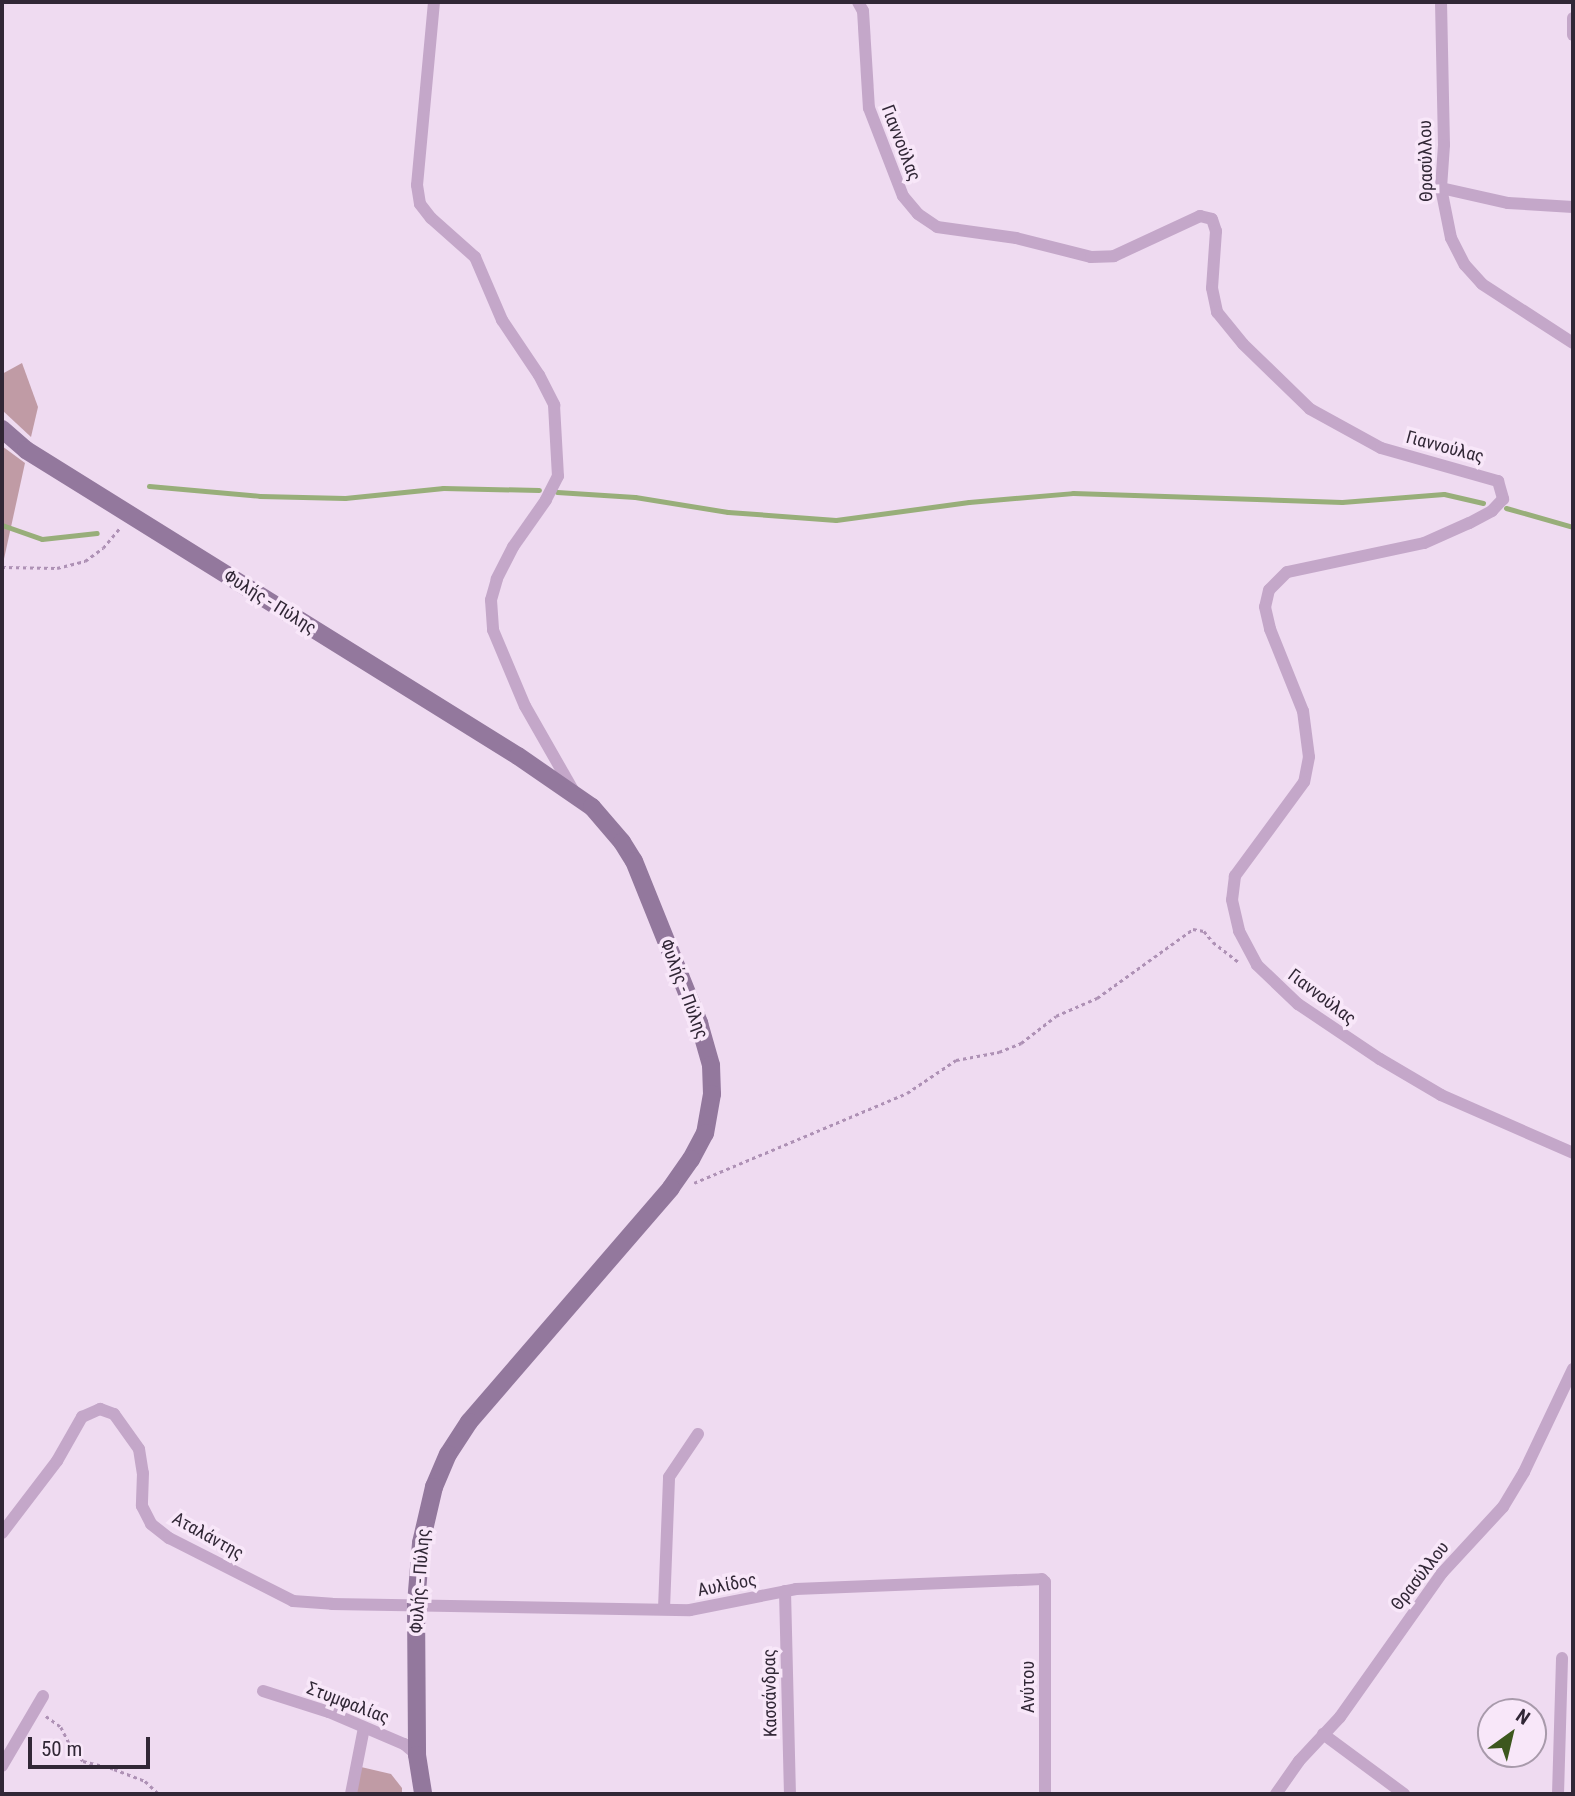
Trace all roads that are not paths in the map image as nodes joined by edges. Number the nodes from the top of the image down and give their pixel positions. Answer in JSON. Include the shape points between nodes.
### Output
{"nodes":[{"id":1,"x":434,"y":2,"type":"edge"},
{"id":2,"x":858,"y":2,"type":"edge"},
{"id":3,"x":1441,"y":2,"type":"edge"},
{"id":4,"x":1573,"y":18,"type":"edge"},
{"id":5,"x":1573,"y":35,"type":"edge"},
{"id":6,"x":1441,"y":188,"type":"junction"},
{"id":7,"x":1573,"y":207,"type":"edge"},
{"id":8,"x":1573,"y":343,"type":"edge"},
{"id":9,"x":2,"y":429,"type":"edge"},
{"id":10,"x":574,"y":792,"type":"junction"},
{"id":11,"x":1573,"y":1153,"type":"edge"},
{"id":12,"x":1573,"y":1368,"type":"edge"},
{"id":13,"x":698,"y":1434,"type":"dead end"},
{"id":14,"x":2,"y":1533,"type":"edge"},
{"id":15,"x":1043,"y":1580,"type":"joint"},
{"id":16,"x":785,"y":1591,"type":"junction"},
{"id":17,"x":416,"y":1604,"type":"junction"},
{"id":18,"x":664,"y":1609,"type":"junction"},
{"id":19,"x":1562,"y":1658,"type":"dead end"},
{"id":20,"x":263,"y":1691,"type":"dead end"},
{"id":21,"x":43,"y":1696,"type":"dead end"},
{"id":22,"x":364,"y":1728,"type":"junction"},
{"id":23,"x":1323,"y":1734,"type":"junction"},
{"id":24,"x":417,"y":1755,"type":"junction"},
{"id":25,"x":2,"y":1766,"type":"edge"},
{"id":26,"x":351,"y":1794,"type":"edge"},
{"id":27,"x":423,"y":1794,"type":"edge"},
{"id":28,"x":790,"y":1794,"type":"edge"},
{"id":29,"x":1045,"y":1794,"type":"edge"},
{"id":30,"x":1276,"y":1794,"type":"edge"},
{"id":31,"x":1404,"y":1794,"type":"edge"},
{"id":32,"x":1558,"y":1794,"type":"edge"}],
"edges":[{"from":1,"to":10,"type":"street","via":[[417,185],[421,204],[430,218],[475,257],[502,320],[554,404],[558,476],[497,579],[491,600],[493,630],[525,706]]},
{"from":2,"to":11,"type":"street","name":"Γιαννούλας","via":[[863,11],[869,108],[903,196],[918,214],[937,227],[1016,238],[1091,257],[1114,256],[1200,216],[1212,219],[1216,232],[1212,288],[1217,312],[1242,344],[1310,409],[1381,448],[1492,477],[1503,493],[1492,511],[1424,543],[1287,572],[1269,590],[1265,607],[1270,629],[1303,711],[1309,757],[1304,782],[1235,876],[1232,900],[1239,931],[1257,965],[1298,1004],[1380,1059],[1466,1107]]},
{"from":3,"to":6,"type":"street","name":"Θρασύλλου"},
{"from":4,"to":5,"type":"street"},
{"from":6,"to":7,"type":"street","via":[[1508,203]]},
{"from":6,"to":8,"type":"street","name":"Θρασύλλου","via":[[1451,238],[1471,273],[1495,294]]},
{"from":9,"to":10,"type":"street","name":"Φυλής - Πύλης","via":[[26,450]]},
{"from":10,"to":17,"type":"street","name":"Φυλής - Πύλης","via":[[608,823],[634,861],[699,1023],[711,1065],[705,1133],[671,1188],[470,1422],[448,1454],[425,1517]]},
{"from":12,"to":23,"type":"street","name":"Θρασύλλου","via":[[1507,1500],[1442,1573],[1346,1709]]},
{"from":13,"to":18,"type":"street","via":[[669,1477]]},
{"from":14,"to":17,"type":"street","name":"Αταλάντης","via":[[88,1412],[100,1409],[114,1414],[139,1449],[146,1519],[169,1538],[293,1601]]},
{"from":15,"to":16,"type":"street","name":"Αυλίδος"},
{"from":15,"to":29,"type":"street","name":"Ανύτου"},
{"from":16,"to":18,"type":"street","name":"Αυλίδος","via":[[690,1609]]},
{"from":16,"to":28,"type":"street","name":"Κασσάνδρας"},
{"from":17,"to":18,"type":"street","name":"Αυλίδος"},
{"from":17,"to":24,"type":"street","name":"Φυλής - Πύλης"},
{"from":19,"to":32,"type":"street"},
{"from":20,"to":22,"type":"street","name":"Στυμφαλίας"},
{"from":21,"to":25,"type":"street"},
{"from":22,"to":24,"type":"street","name":"Στυμφαλίας","via":[[404,1744]]},
{"from":22,"to":26,"type":"street"},
{"from":23,"to":30,"type":"street","name":"Θρασύλλου"},
{"from":23,"to":31,"type":"street"},
{"from":24,"to":27,"type":"street","name":"Φυλής - Πύλης"}]}
